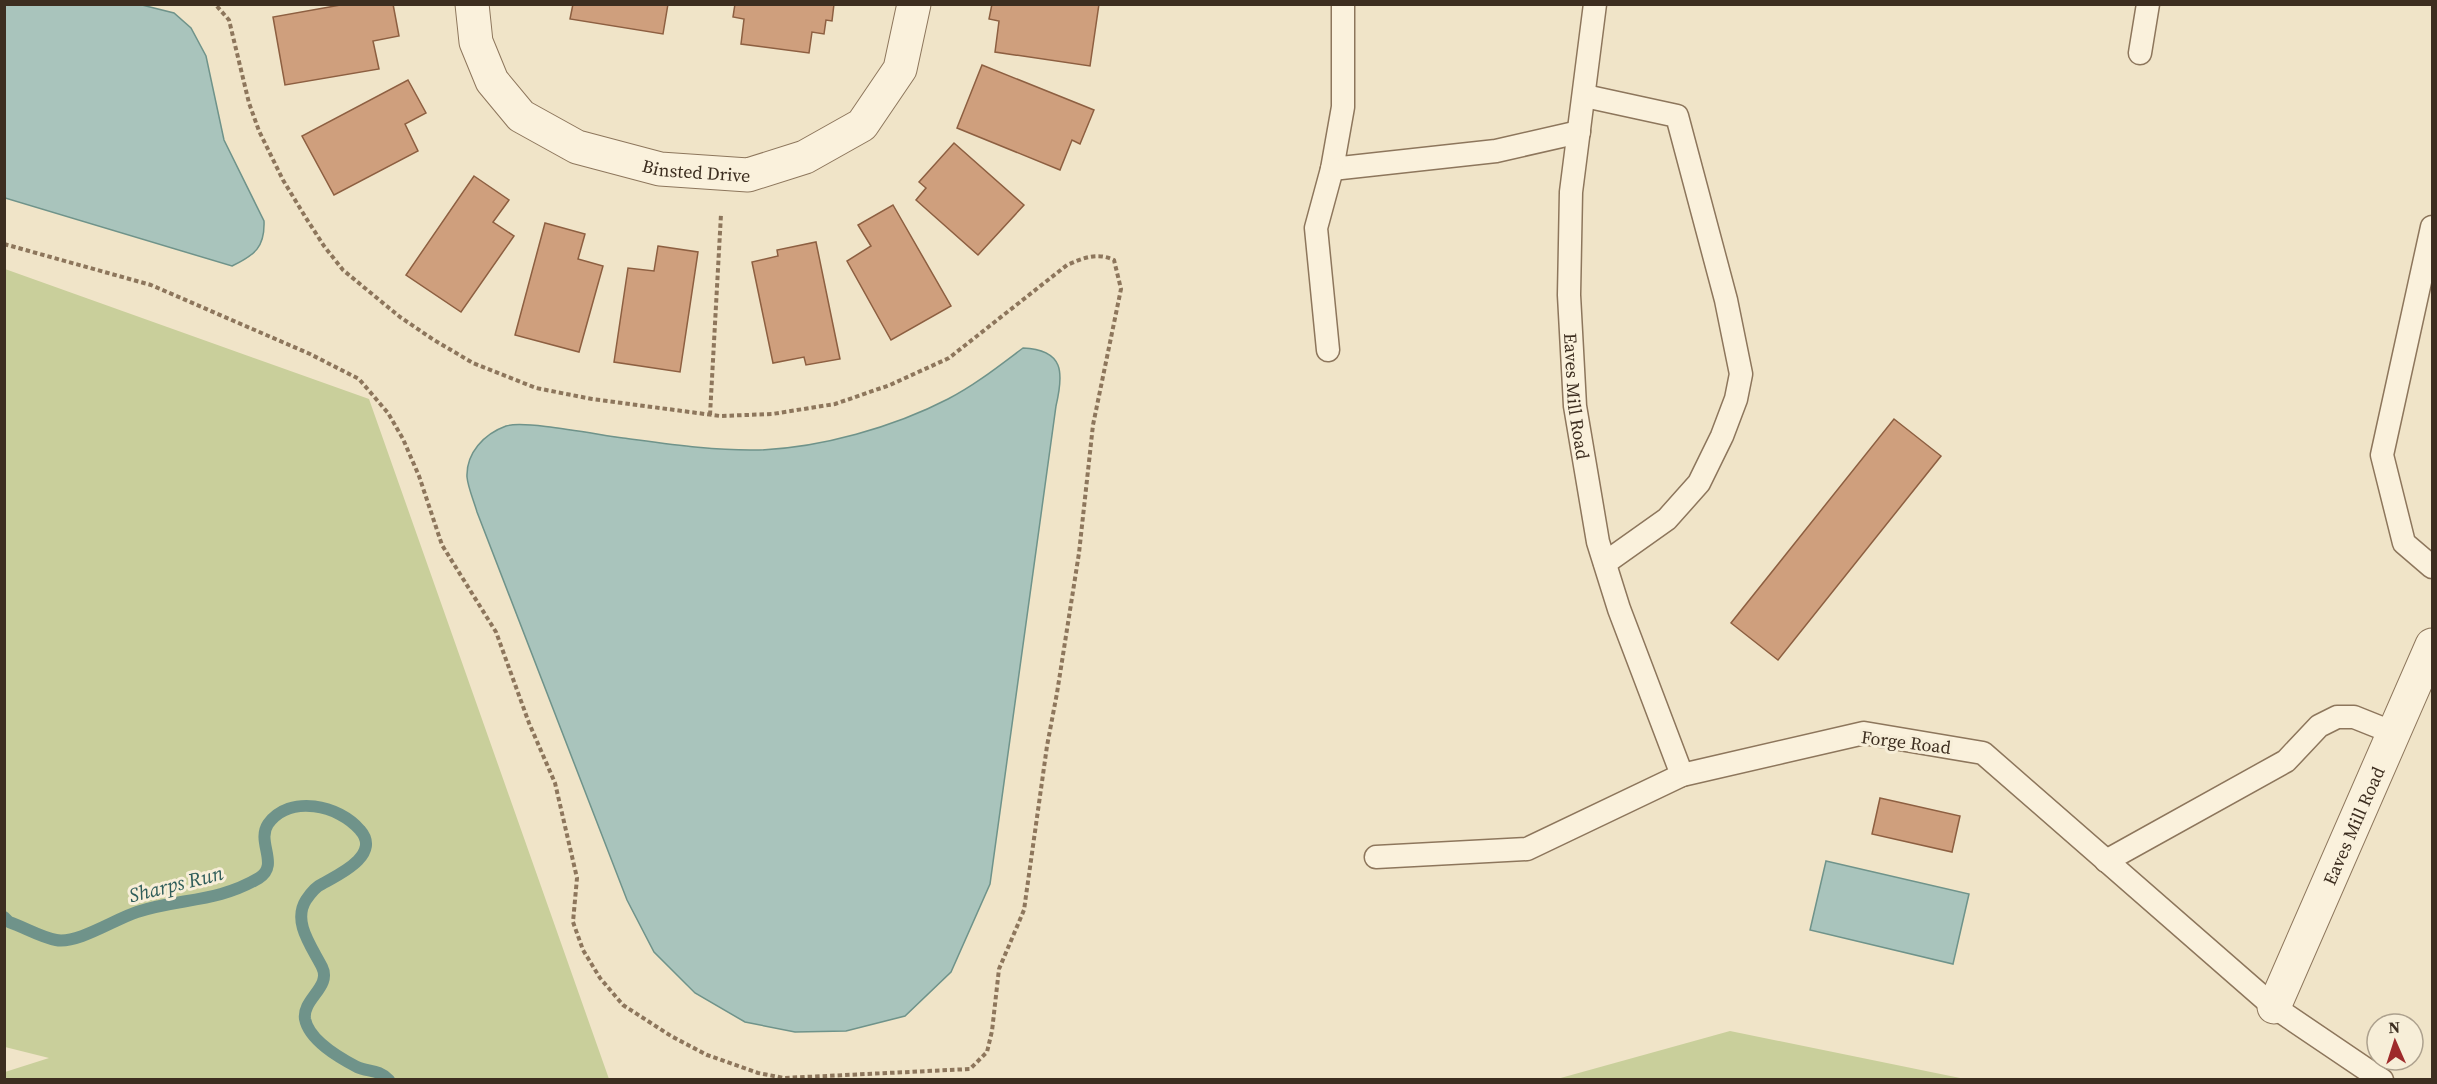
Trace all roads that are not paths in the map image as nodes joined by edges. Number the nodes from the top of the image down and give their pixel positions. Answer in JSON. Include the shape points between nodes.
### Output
{"nodes":[{"id":1,"x":472,"y":4,"type":"edge"},
{"id":2,"x":914,"y":4,"type":"edge"},
{"id":3,"x":1343,"y":4,"type":"edge"},
{"id":4,"x":1595,"y":4,"type":"edge"},
{"id":5,"x":2148,"y":4,"type":"edge"},
{"id":6,"x":2140,"y":53,"type":"dead end"},
{"id":7,"x":1585,"y":96,"type":"junction"},
{"id":8,"x":1579,"y":132,"type":"junction"},
{"id":9,"x":1332,"y":169,"type":"junction"},
{"id":10,"x":2433,"y":227,"type":"edge"},
{"id":11,"x":1328,"y":350,"type":"dead end"},
{"id":12,"x":1605,"y":562,"type":"junction"},
{"id":13,"x":2433,"y":567,"type":"edge"},
{"id":14,"x":2433,"y":645,"type":"edge"},
{"id":15,"x":2394,"y":733,"type":"junction"},
{"id":16,"x":1682,"y":775,"type":"junction"},
{"id":17,"x":1376,"y":857,"type":"dead end"},
{"id":18,"x":2106,"y":861,"type":"junction"},
{"id":19,"x":2274,"y":1007,"type":"junction"},
{"id":20,"x":2382,"y":1080,"type":"edge"}],
"edges":[{"from":1,"to":2,"type":"street","name":"Binsted Drive","via":[[476,42],[492,81],[521,116],[577,147],[660,169],[748,175],[805,157],[862,126],[900,69]]},
{"from":3,"to":9,"type":"lane","via":[[1343,107]]},
{"from":4,"to":7,"type":"lane","name":"Eaves Mill Road"},
{"from":5,"to":6,"type":"lane"},
{"from":7,"to":8,"type":"lane","name":"Eaves Mill Road"},
{"from":7,"to":12,"type":"lane","via":[[1677,116],[1726,300],[1741,374],[1722,436],[1699,483],[1667,519]]},
{"from":8,"to":9,"type":"lane","via":[[1496,151]]},
{"from":8,"to":12,"type":"lane","name":"Eaves Mill Road","via":[[1571,192],[1569,295],[1575,406],[1598,542]]},
{"from":9,"to":11,"type":"lane","via":[[1316,228]]},
{"from":10,"to":13,"type":"lane","via":[[2382,455],[2404,543]]},
{"from":12,"to":16,"type":"lane","name":"Eaves Mill Road"},
{"from":14,"to":15,"type":"street","name":"Eaves Mill Road"},
{"from":15,"to":18,"type":"lane","via":[[2354,717],[2337,717],[2319,726],[2286,761]]},
{"from":15,"to":19,"type":"street","name":"Eaves Mill Road"},
{"from":16,"to":17,"type":"lane","name":"Forge Road","via":[[1527,849]]},
{"from":16,"to":18,"type":"lane","name":"Forge Road","via":[[1864,733],[1983,753]]},
{"from":18,"to":19,"type":"lane","name":"Forge Road"},
{"from":19,"to":20,"type":"lane","name":"Forge Road"}]}
